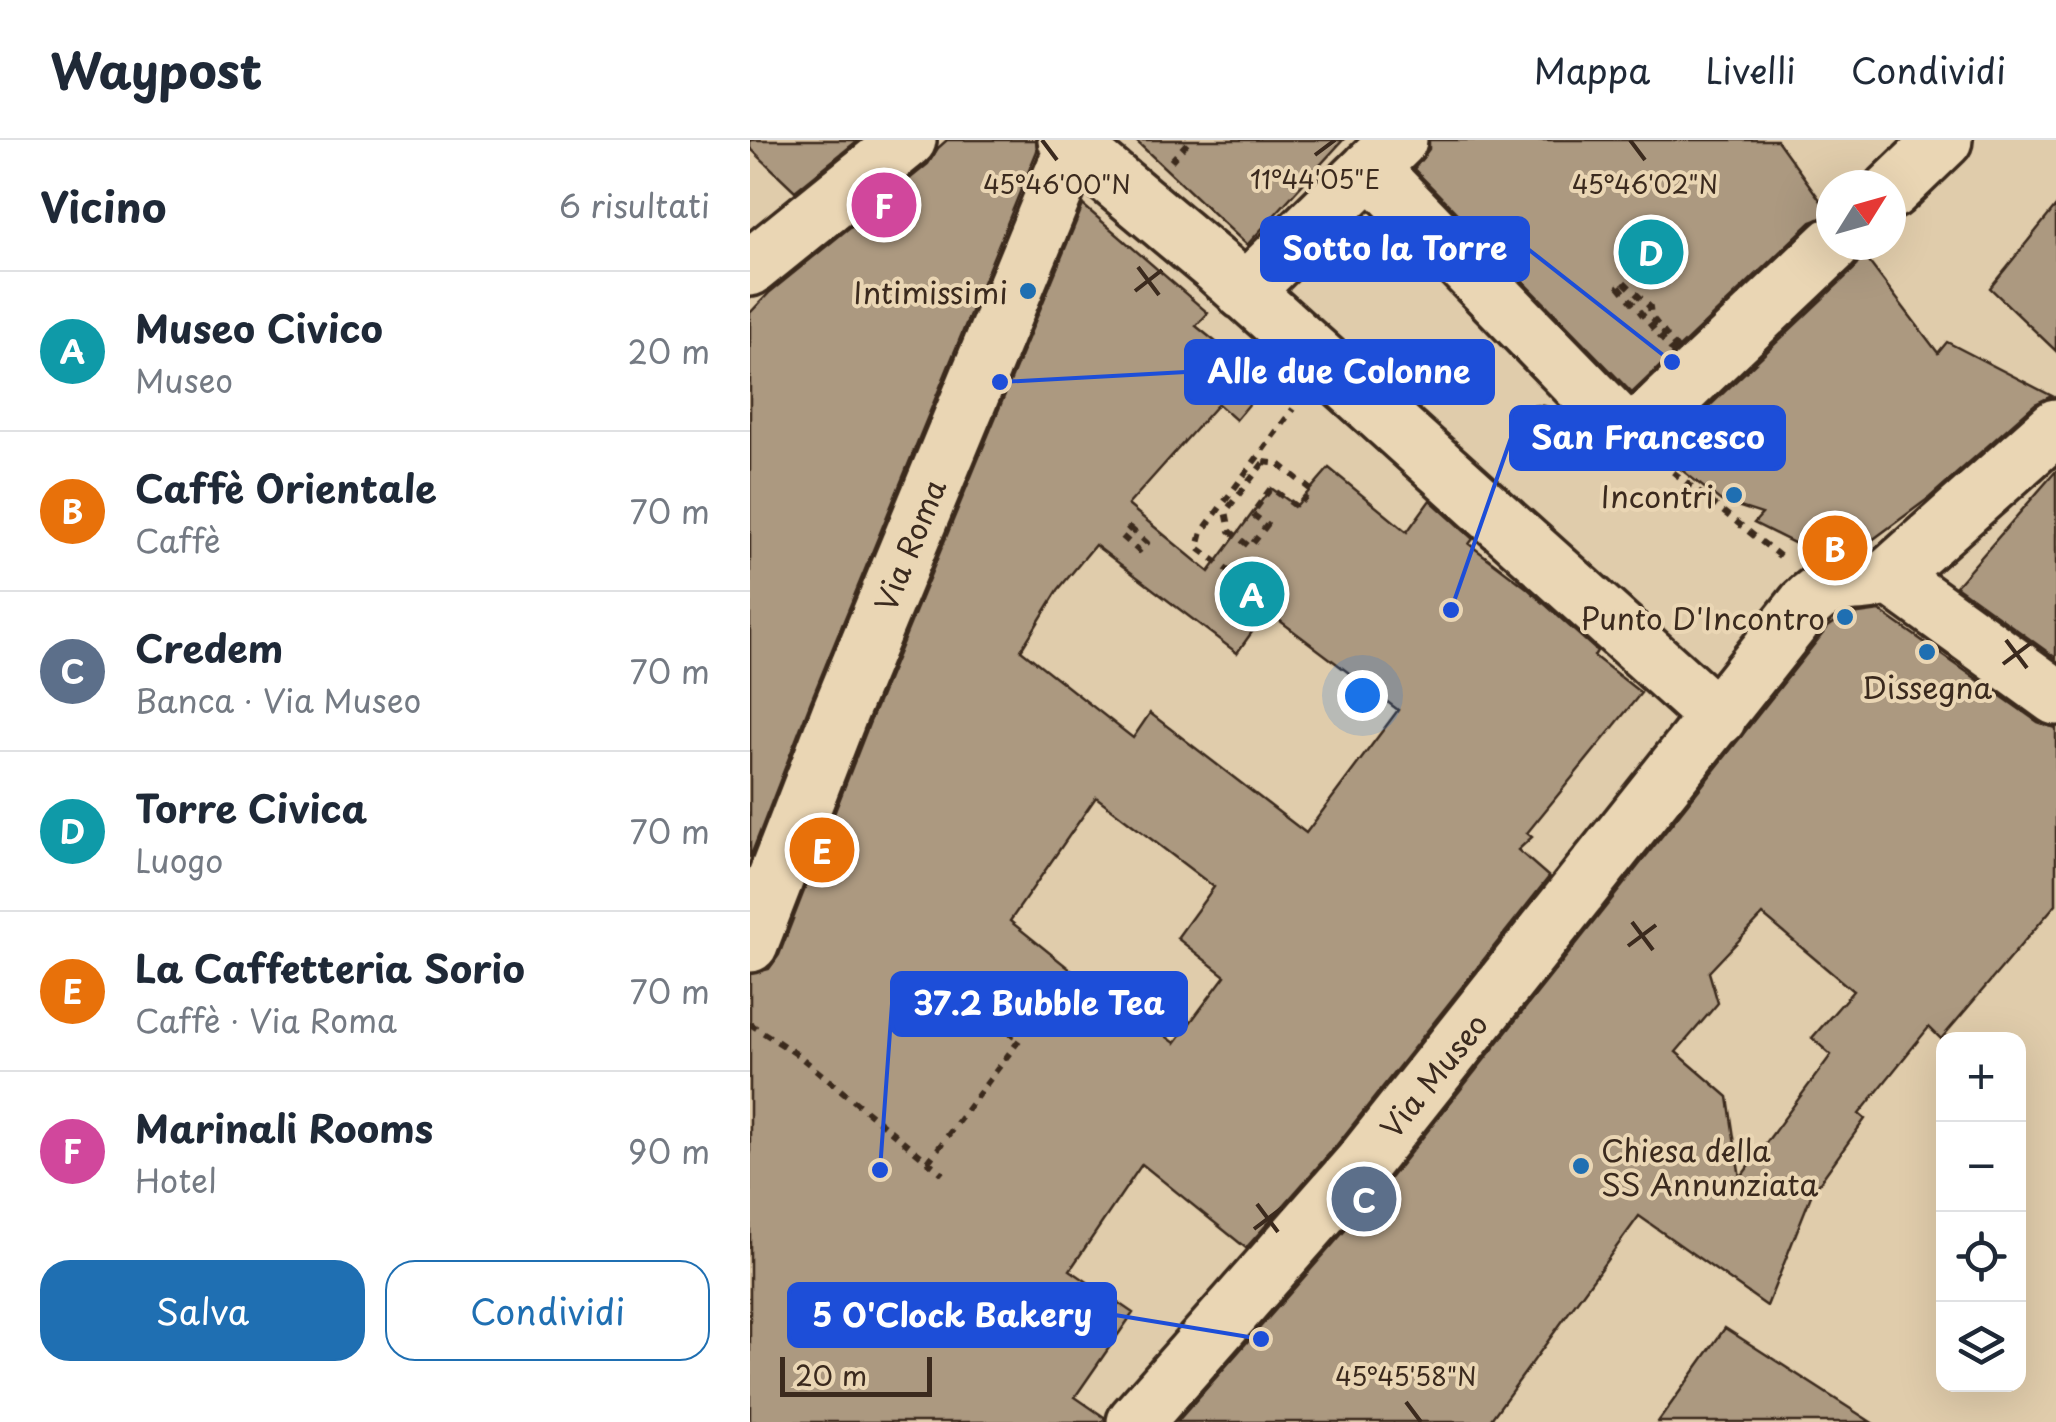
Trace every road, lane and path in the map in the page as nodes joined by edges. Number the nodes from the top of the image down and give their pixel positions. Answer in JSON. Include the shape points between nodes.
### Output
{"nodes":[{"id":1,"x":908,"y":140,"type":"edge"},
{"id":2,"x":1944,"y":140,"type":"edge"},
{"id":3,"x":1385,"y":154,"type":"edge"},
{"id":4,"x":1083,"y":155,"type":"edge"},
{"id":5,"x":1906,"y":176,"type":"edge"},
{"id":6,"x":1820,"y":260,"type":"edge"},
{"id":7,"x":750,"y":268,"type":"edge"},
{"id":8,"x":1231,"y":280,"type":"junction"},
{"id":9,"x":1689,"y":364,"type":"joint"},
{"id":10,"x":1293,"y":408,"type":"dead end"},
{"id":11,"x":2056,"y":427,"type":"edge"},
{"id":12,"x":1648,"y":451,"type":"junction"},
{"id":13,"x":1302,"y":500,"type":"joint"},
{"id":14,"x":1231,"y":574,"type":"dead end"},
{"id":15,"x":1889,"y":576,"type":"junction"},
{"id":16,"x":1821,"y":589,"type":"junction"},
{"id":17,"x":2056,"y":697,"type":"edge"},
{"id":18,"x":1718,"y":718,"type":"junction"},
{"id":19,"x":750,"y":944,"type":"edge"},
{"id":20,"x":750,"y":1024,"type":"edge"},
{"id":21,"x":1000,"y":1028,"type":"dead end"},
{"id":22,"x":928,"y":1162,"type":"junction"},
{"id":23,"x":943,"y":1174,"type":"dead end"},
{"id":24,"x":1135,"y":1422,"type":"edge"}],
"edges":[{"from":1,"to":7,"type":"street"},
{"from":2,"to":5,"type":"street"},
{"from":3,"to":8,"type":"street"},
{"from":3,"to":12,"type":"street"},
{"from":4,"to":8,"type":"street"},
{"from":4,"to":19,"type":"street","name":"Via Roma","via":[[840,712]]},
{"from":6,"to":12,"type":"street"},
{"from":8,"to":18,"type":"street"},
{"from":9,"to":9,"type":"path","via":[[1685,367],[1619,286],[1624,282],[1650,308]]},
{"from":10,"to":14,"type":"path","via":[[1202,532],[1198,548]]},
{"from":11,"to":15,"type":"street"},
{"from":12,"to":16,"type":"path"},
{"from":13,"to":13,"type":"path","via":[[1297,507],[1272,488],[1252,514],[1267,525],[1250,547],[1230,531],[1226,511],[1264,462],[1279,464],[1310,490]]},
{"from":15,"to":16,"type":"street"},
{"from":15,"to":17,"type":"street"},
{"from":16,"to":18,"type":"street","name":"Via Museo"},
{"from":18,"to":24,"type":"street","name":"Via Museo","via":[[1360,1166]]},
{"from":20,"to":22,"type":"path","via":[[798,1054]]},
{"from":21,"to":22,"type":"path","via":[[1020,1039]]},
{"from":22,"to":23,"type":"path"}]}
